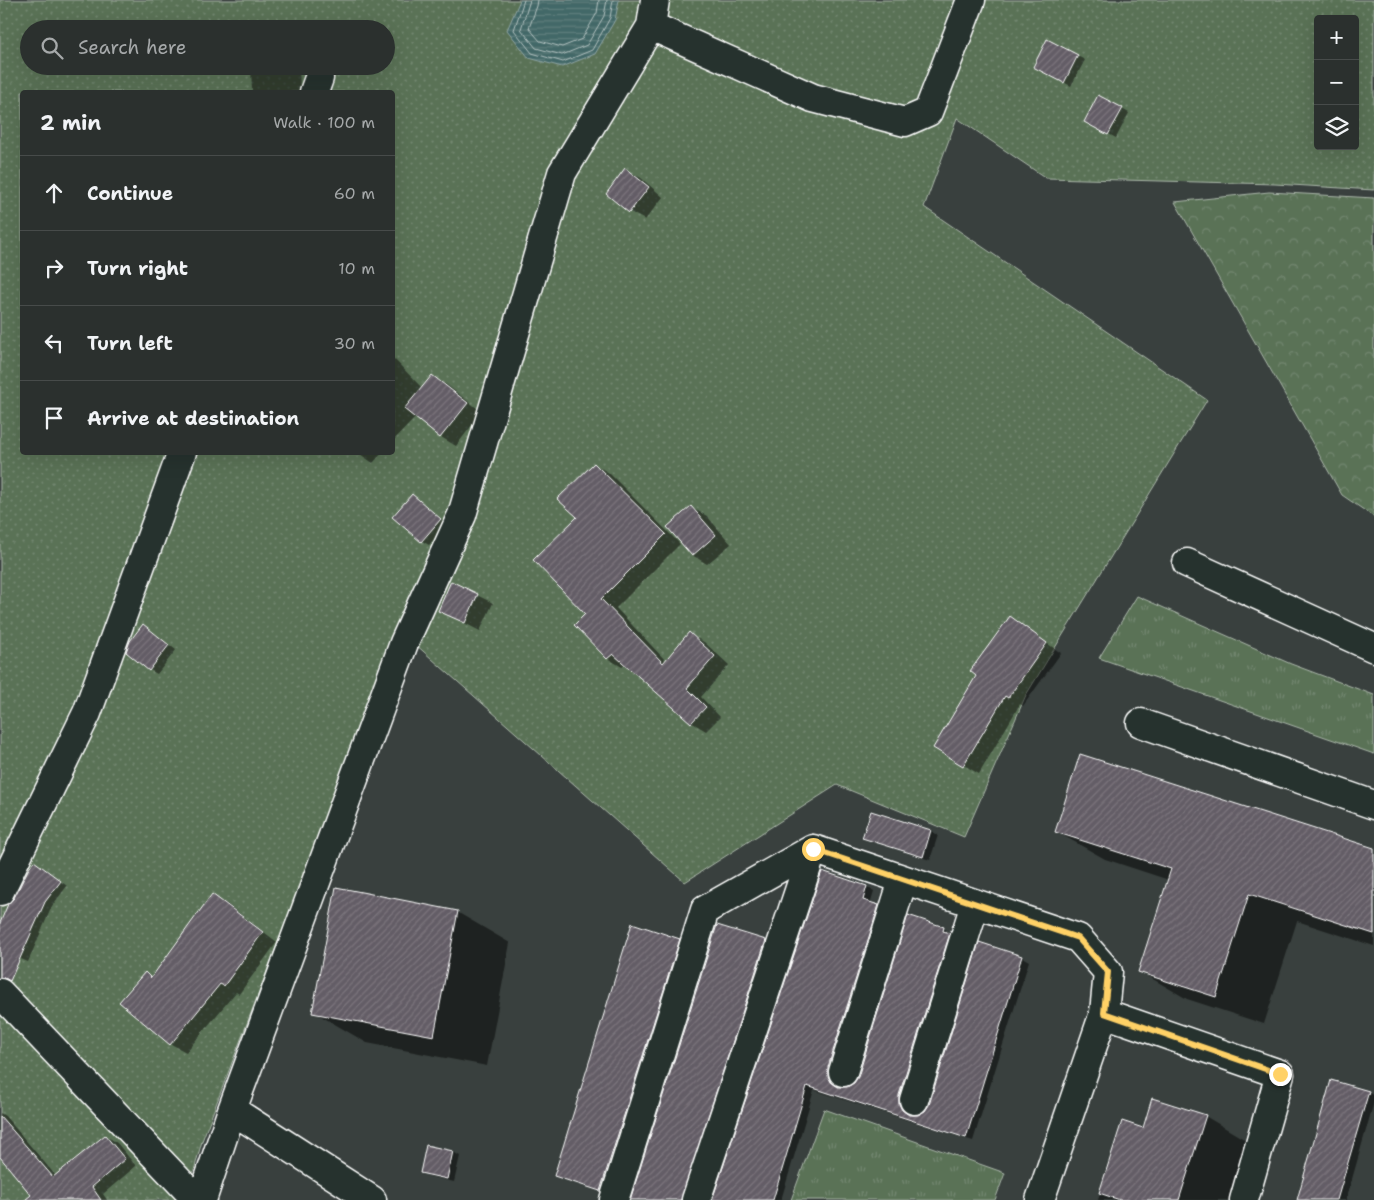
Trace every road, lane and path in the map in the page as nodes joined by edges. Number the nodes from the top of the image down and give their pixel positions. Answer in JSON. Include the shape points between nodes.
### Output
{"nodes":[{"id":1,"x":655,"y":0,"type":"edge"},
{"id":2,"x":971,"y":0,"type":"edge"},
{"id":3,"x":650,"y":26,"type":"junction"},
{"id":4,"x":181,"y":455,"type":"edge"},
{"id":5,"x":1187,"y":563,"type":"dead end"},
{"id":6,"x":1374,"y":648,"type":"edge"},
{"id":7,"x":1141,"y":723,"type":"dead end"},
{"id":8,"x":1374,"y":805,"type":"edge"},
{"id":9,"x":813,"y":849,"type":"junction"},
{"id":10,"x":902,"y":880,"type":"junction"},
{"id":11,"x":0,"y":891,"type":"edge"},
{"id":12,"x":974,"y":904,"type":"junction"},
{"id":13,"x":0,"y":993,"type":"edge"},
{"id":14,"x":1104,"y":1013,"type":"junction"},
{"id":15,"x":843,"y":1072,"type":"dead end"},
{"id":16,"x":914,"y":1100,"type":"dead end"},
{"id":17,"x":232,"y":1110,"type":"junction"},
{"id":18,"x":197,"y":1200,"type":"edge"},
{"id":19,"x":202,"y":1200,"type":"edge"},
{"id":20,"x":372,"y":1200,"type":"edge"},
{"id":21,"x":614,"y":1200,"type":"edge"},
{"id":22,"x":696,"y":1200,"type":"edge"},
{"id":23,"x":1040,"y":1200,"type":"edge"},
{"id":24,"x":1244,"y":1200,"type":"edge"}],
"edges":[{"from":1,"to":3,"type":"street"},
{"from":2,"to":3,"type":"street","via":[[928,112],[905,122],[813,98]]},
{"from":3,"to":17,"type":"street","via":[[562,173],[462,515],[404,643]]},
{"from":4,"to":11,"type":"street","via":[[88,713]]},
{"from":5,"to":6,"type":"street"},
{"from":7,"to":8,"type":"street"},
{"from":9,"to":10,"type":"street"},
{"from":9,"to":21,"type":"street","via":[[705,910]]},
{"from":9,"to":22,"type":"street"},
{"from":10,"to":12,"type":"street"},
{"from":10,"to":15,"type":"street"},
{"from":12,"to":14,"type":"street","via":[[1078,938],[1108,972]]},
{"from":12,"to":16,"type":"street"},
{"from":13,"to":18,"type":"street"},
{"from":14,"to":23,"type":"street"},
{"from":14,"to":24,"type":"street","via":[[1280,1074]]},
{"from":17,"to":19,"type":"street"},
{"from":17,"to":20,"type":"street"}]}
